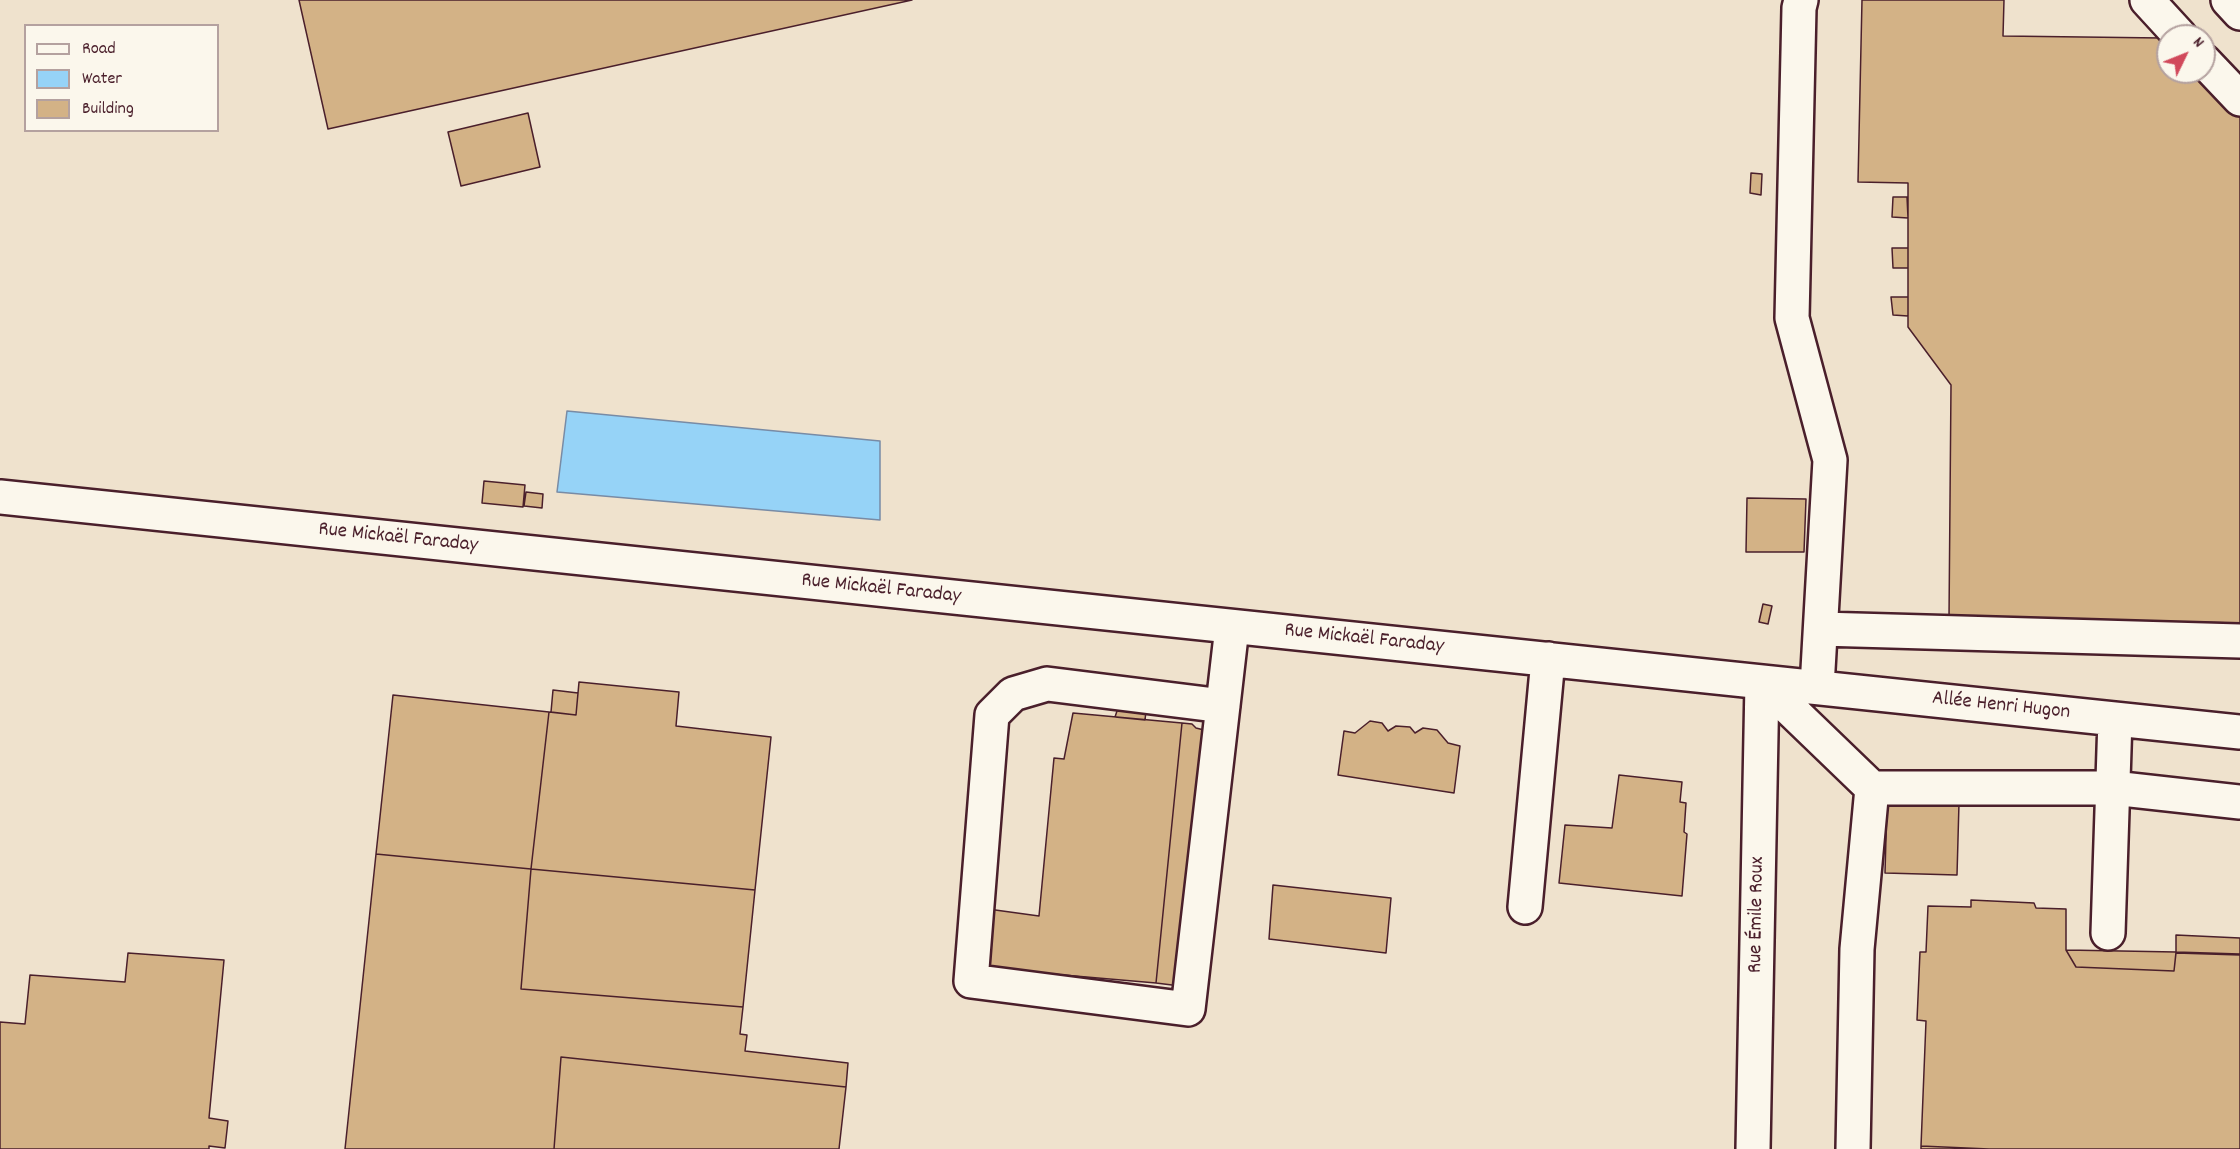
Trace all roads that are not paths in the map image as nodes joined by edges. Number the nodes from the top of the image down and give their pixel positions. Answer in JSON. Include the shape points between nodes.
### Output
{"nodes":[{"id":1,"x":1801,"y":0,"type":"edge"},
{"id":2,"x":2147,"y":0,"type":"edge"},
{"id":3,"x":2228,"y":0,"type":"edge"},
{"id":4,"x":2240,"y":14,"type":"edge"},
{"id":5,"x":2169,"y":24,"type":"edge"},
{"id":6,"x":2216,"y":74,"type":"edge"},
{"id":7,"x":2240,"y":99,"type":"edge"},
{"id":8,"x":0,"y":497,"type":"edge"},
{"id":9,"x":1232,"y":627,"type":"junction"},
{"id":10,"x":1821,"y":629,"type":"junction"},
{"id":11,"x":2240,"y":641,"type":"edge"},
{"id":12,"x":1548,"y":659,"type":"junction"},
{"id":13,"x":1762,"y":682,"type":"junction"},
{"id":14,"x":1817,"y":687,"type":"junction"},
{"id":15,"x":1223,"y":706,"type":"junction"},
{"id":16,"x":2115,"y":719,"type":"junction"},
{"id":17,"x":2240,"y":732,"type":"edge"},
{"id":18,"x":1872,"y":788,"type":"junction"},
{"id":19,"x":2113,"y":788,"type":"junction"},
{"id":20,"x":2240,"y":802,"type":"edge"},
{"id":21,"x":1525,"y":907,"type":"dead end"},
{"id":22,"x":2108,"y":933,"type":"dead end"},
{"id":23,"x":1753,"y":1149,"type":"edge"},
{"id":24,"x":1853,"y":1149,"type":"edge"}],
"edges":[{"from":1,"to":10,"type":"street","via":[[1792,318],[1830,460]]},
{"from":2,"to":5,"type":"street"},
{"from":3,"to":4,"type":"street"},
{"from":6,"to":7,"type":"street"},
{"from":8,"to":9,"type":"street","name":"Rue Mickaël Faraday"},
{"from":9,"to":12,"type":"street","name":"Rue Mickaël Faraday"},
{"from":9,"to":15,"type":"street"},
{"from":10,"to":11,"type":"street"},
{"from":10,"to":14,"type":"street"},
{"from":12,"to":13,"type":"street","name":"Rue Mickaël Faraday"},
{"from":12,"to":21,"type":"street"},
{"from":13,"to":14,"type":"street","name":"Allée Henri Hugon"},
{"from":13,"to":18,"type":"street"},
{"from":13,"to":23,"type":"street","name":"Rue Émile Roux"},
{"from":14,"to":16,"type":"street","name":"Allée Henri Hugon"},
{"from":15,"to":15,"type":"street","via":[[1188,1009],[971,981],[992,715],[1013,693],[1047,684]]},
{"from":16,"to":17,"type":"street","name":"Allée Henri Hugon"},
{"from":16,"to":19,"type":"street"},
{"from":18,"to":19,"type":"street"},
{"from":18,"to":24,"type":"street","via":[[1857,949]]},
{"from":19,"to":20,"type":"street"},
{"from":19,"to":22,"type":"street"}]}
